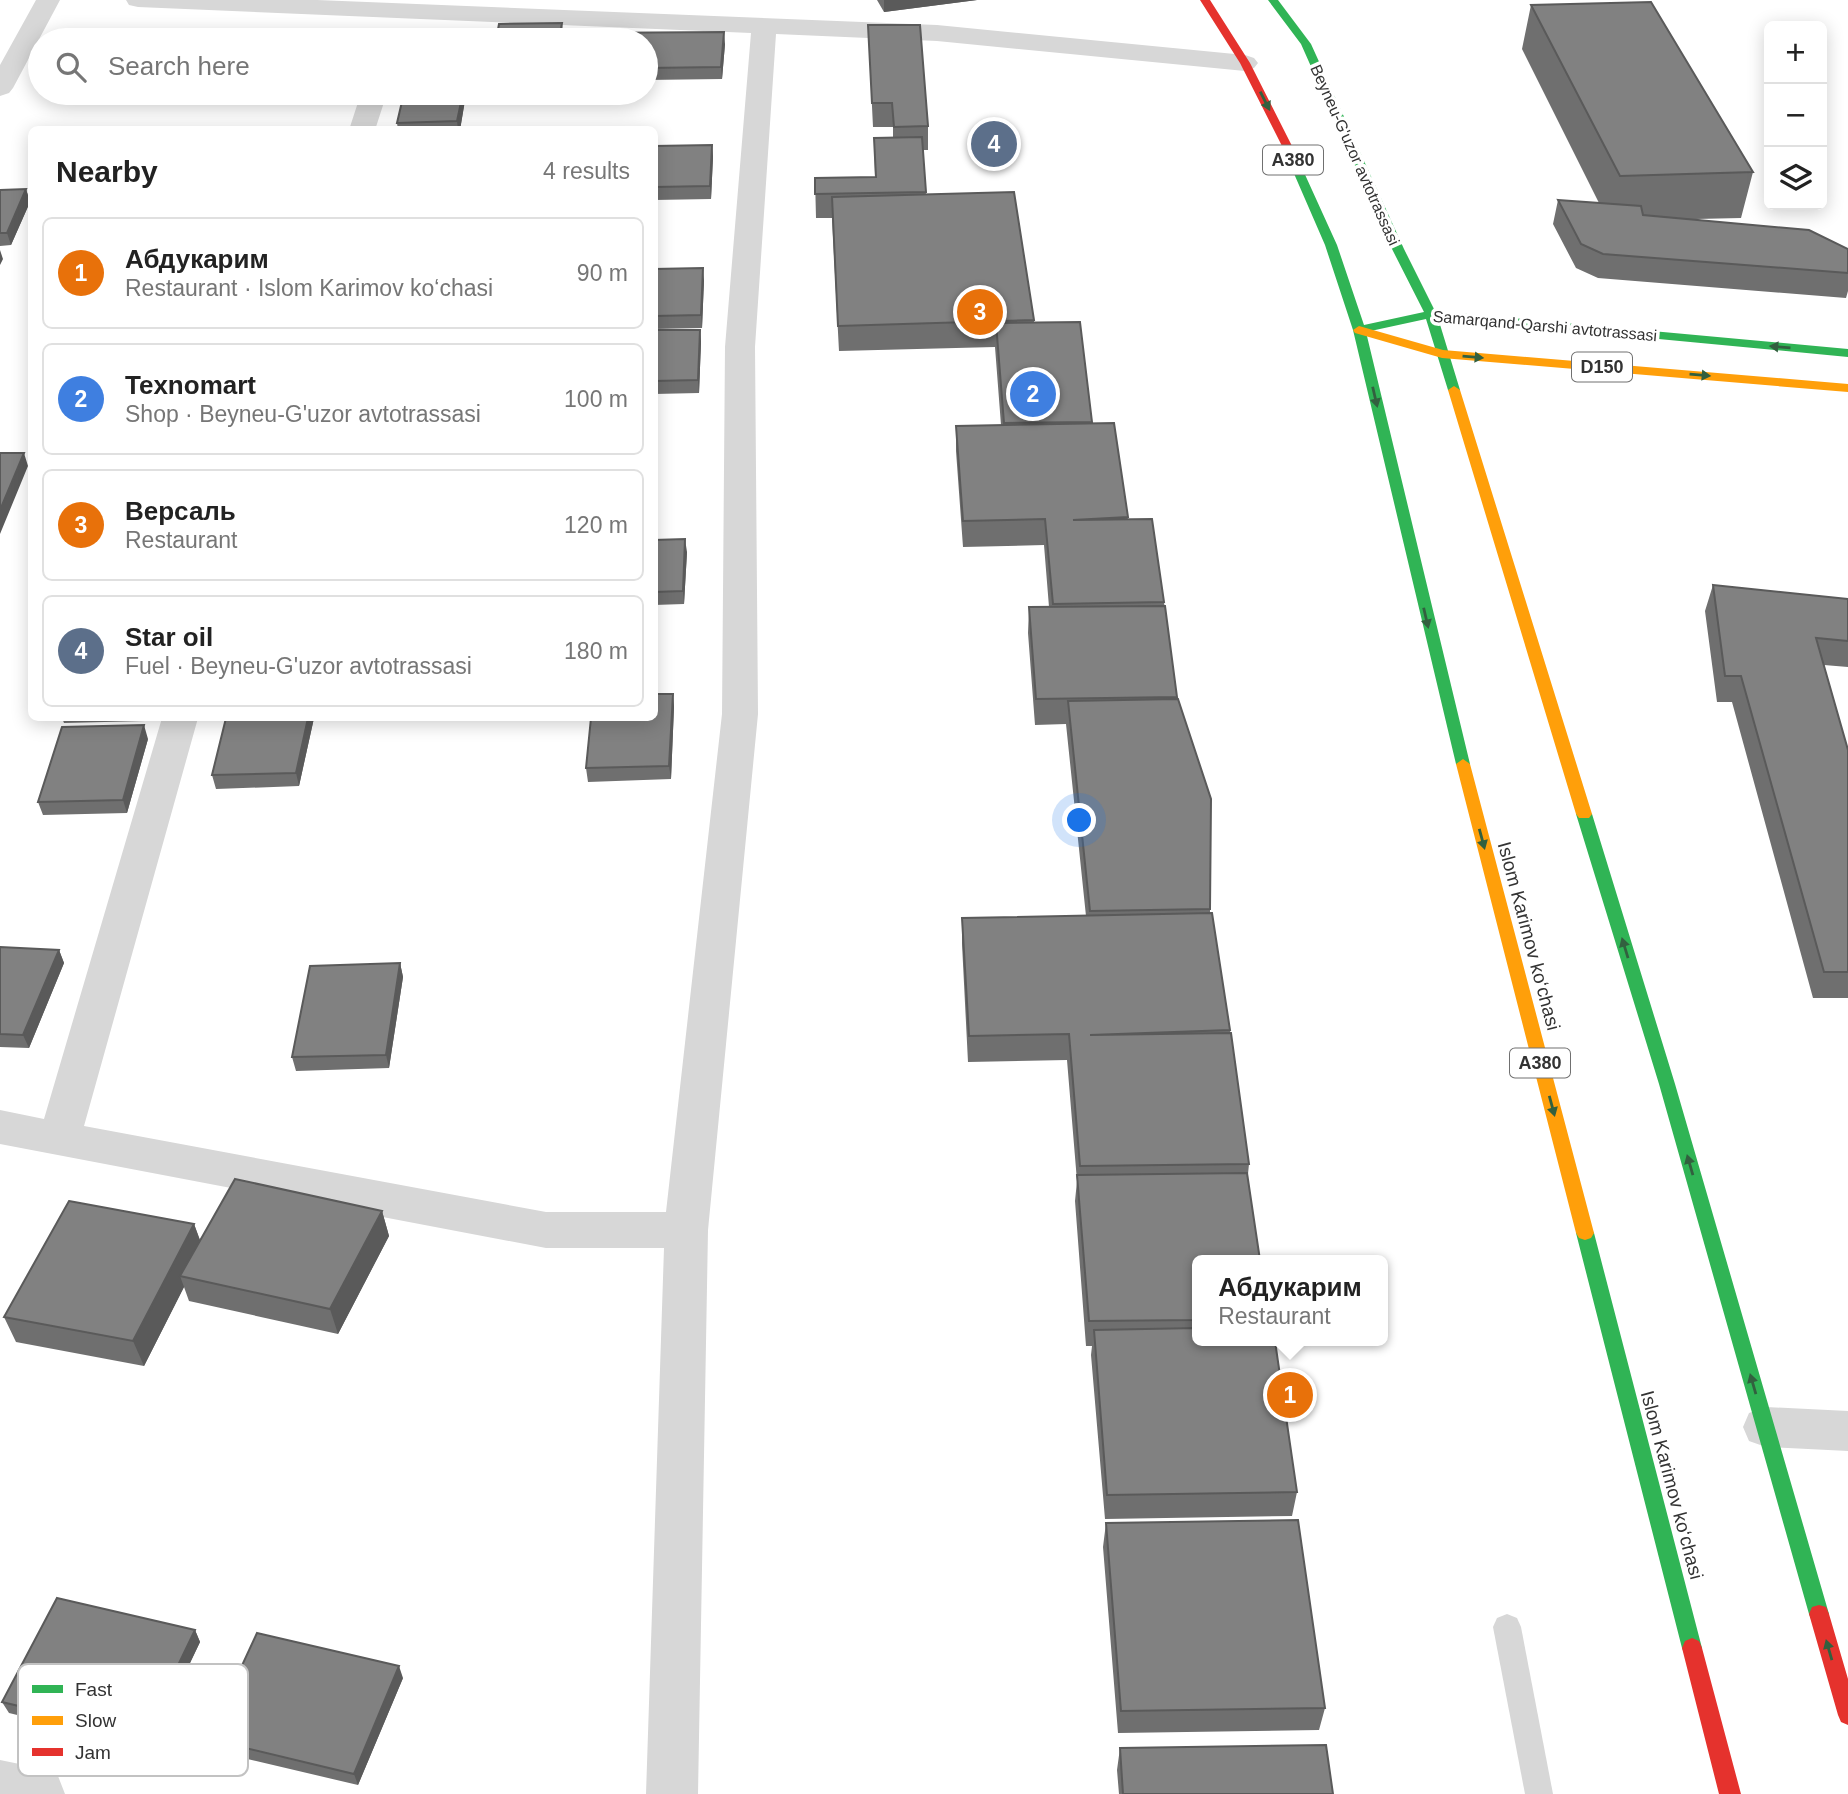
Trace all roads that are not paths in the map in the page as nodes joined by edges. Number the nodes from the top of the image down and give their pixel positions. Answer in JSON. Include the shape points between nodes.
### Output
{"nodes":[{"id":1,"x":48,"y":0,"type":"edge"},
{"id":2,"x":138,"y":0,"type":"edge"},
{"id":3,"x":1206,"y":0,"type":"edge"},
{"id":4,"x":1273,"y":0,"type":"edge"},
{"id":5,"x":765,"y":27,"type":"junction"},
{"id":6,"x":33,"y":28,"type":"edge"},
{"id":7,"x":28,"y":37,"type":"edge"},
{"id":8,"x":1245,"y":63,"type":"junction"},
{"id":9,"x":0,"y":88,"type":"edge"},
{"id":10,"x":370,"y":105,"type":"edge"},
{"id":11,"x":363,"y":126,"type":"edge"},
{"id":12,"x":1431,"y":314,"type":"junction"},
{"id":13,"x":1359,"y":330,"type":"junction"},
{"id":14,"x":1848,"y":353,"type":"edge"},
{"id":15,"x":1442,"y":354,"type":"junction"},
{"id":16,"x":1848,"y":388,"type":"edge"},
{"id":17,"x":179,"y":721,"type":"edge"},
{"id":18,"x":0,"y":1127,"type":"edge"},
{"id":19,"x":60,"y":1136,"type":"junction"},
{"id":20,"x":686,"y":1230,"type":"junction"},
{"id":21,"x":1766,"y":1427,"type":"junction"},
{"id":22,"x":1848,"y":1431,"type":"edge"},
{"id":23,"x":1507,"y":1627,"type":"dead end"},
{"id":24,"x":1848,"y":1715,"type":"edge"},
{"id":25,"x":0,"y":1786,"type":"edge"},
{"id":26,"x":39,"y":1794,"type":"edge"},
{"id":27,"x":672,"y":1794,"type":"edge"},
{"id":28,"x":1539,"y":1794,"type":"edge"},
{"id":29,"x":1730,"y":1794,"type":"edge"}],
"edges":[{"from":1,"to":6,"type":"street"},
{"from":2,"to":5,"type":"street","via":[[399,21]]},
{"from":3,"to":8,"type":"main road","number":"A380"},
{"from":4,"to":12,"type":"main road","name":"Beyneu-G'uzor avtotrassasi","number":"A380","via":[[1306,44]]},
{"from":5,"to":8,"type":"street","via":[[937,33]]},
{"from":5,"to":20,"type":"street","via":[[740,347],[740,714]]},
{"from":7,"to":9,"type":"street"},
{"from":8,"to":13,"type":"main road","number":"A380","one_way":true,"via":[[1331,245]]},
{"from":10,"to":11,"type":"street"},
{"from":12,"to":13,"type":"main road","name":"Samarqand-Qarshi avtotrassasi","number":"D150"},
{"from":14,"to":12,"type":"main road","name":"Samarqand-Qarshi avtotrassasi","number":"D150","one_way":true},
{"from":12,"to":15,"type":"main road","number":"A380"},
{"from":13,"to":15,"type":"main road","name":"Samarqand-Qarshi avtotrassasi","number":"D150"},
{"from":13,"to":29,"type":"main road","name":"Islom Karimov ko‘chasi","number":"A380","one_way":true,"via":[[1440,675]]},
{"from":15,"to":16,"type":"main road","name":"Samarqand-Qarshi avtotrassasi","number":"D150","one_way":true},
{"from":21,"to":15,"type":"main road","number":"A380","one_way":true,"via":[[1667,1084]]},
{"from":17,"to":19,"type":"street"},
{"from":18,"to":19,"type":"street"},
{"from":19,"to":20,"type":"street","via":[[546,1230]]},
{"from":20,"to":27,"type":"street"},
{"from":21,"to":22,"type":"street"},
{"from":24,"to":21,"type":"main road","number":"A380","one_way":true},
{"from":23,"to":28,"type":"lane"},
{"from":25,"to":26,"type":"street"}]}
